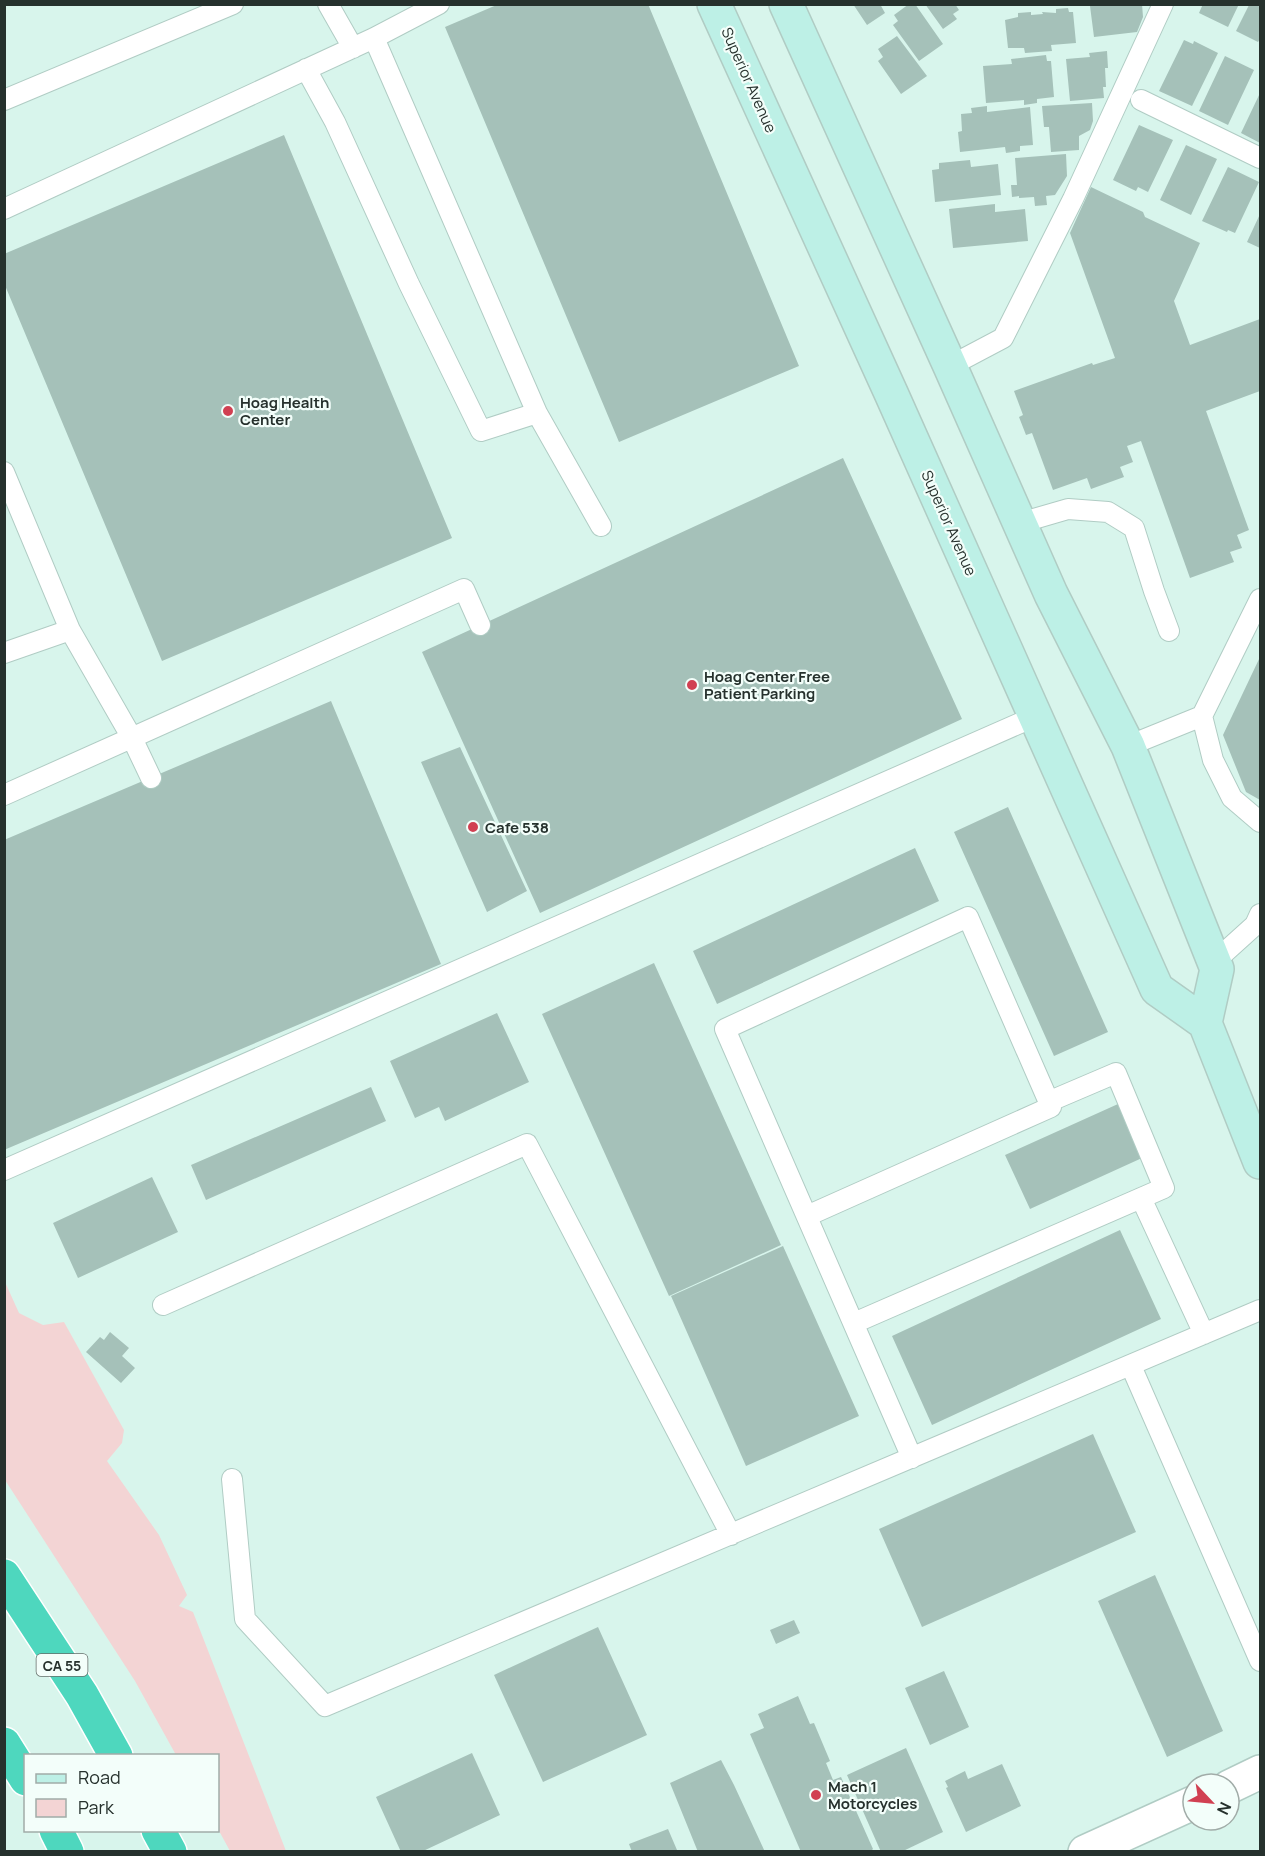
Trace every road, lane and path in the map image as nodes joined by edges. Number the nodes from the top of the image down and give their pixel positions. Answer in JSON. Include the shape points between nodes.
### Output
{"nodes":[{"id":1,"x":232,"y":4,"type":"edge"},
{"id":2,"x":327,"y":4,"type":"edge"},
{"id":3,"x":439,"y":4,"type":"edge"},
{"id":4,"x":714,"y":4,"type":"edge"},
{"id":5,"x":1163,"y":4,"type":"edge"},
{"id":6,"x":791,"y":8,"type":"edge"},
{"id":7,"x":374,"y":38,"type":"junction"},
{"id":8,"x":353,"y":48,"type":"junction"},
{"id":9,"x":306,"y":69,"type":"junction"},
{"id":10,"x":4,"y":100,"type":"edge"},
{"id":11,"x":1142,"y":100,"type":"dead end"},
{"id":12,"x":1260,"y":158,"type":"edge"},
{"id":13,"x":4,"y":209,"type":"edge"},
{"id":14,"x":950,"y":366,"type":"junction"},
{"id":15,"x":537,"y":413,"type":"junction"},
{"id":16,"x":4,"y":472,"type":"edge"},
{"id":17,"x":1020,"y":523,"type":"junction"},
{"id":18,"x":601,"y":526,"type":"dead end"},
{"id":19,"x":1260,"y":599,"type":"edge"},
{"id":20,"x":480,"y":625,"type":"dead end"},
{"id":21,"x":70,"y":630,"type":"junction"},
{"id":22,"x":1170,"y":631,"type":"dead end"},
{"id":23,"x":4,"y":653,"type":"edge"},
{"id":24,"x":1036,"y":716,"type":"junction"},
{"id":25,"x":1202,"y":716,"type":"junction"},
{"id":26,"x":132,"y":738,"type":"junction"},
{"id":27,"x":1128,"y":746,"type":"junction"},
{"id":28,"x":151,"y":778,"type":"dead end"},
{"id":29,"x":4,"y":795,"type":"edge"},
{"id":30,"x":1260,"y":822,"type":"edge"},
{"id":31,"x":1260,"y":914,"type":"edge"},
{"id":32,"x":1214,"y":962,"type":"junction"},
{"id":33,"x":1205,"y":1023,"type":"junction"},
{"id":34,"x":1048,"y":1102,"type":"junction"},
{"id":35,"x":1260,"y":1157,"type":"edge"},
{"id":36,"x":4,"y":1170,"type":"edge"},
{"id":37,"x":1141,"y":1198,"type":"junction"},
{"id":38,"x":807,"y":1216,"type":"junction"},
{"id":39,"x":163,"y":1305,"type":"dead end"},
{"id":40,"x":1260,"y":1310,"type":"edge"},
{"id":41,"x":854,"y":1323,"type":"junction"},
{"id":42,"x":1204,"y":1334,"type":"junction"},
{"id":43,"x":1131,"y":1366,"type":"junction"},
{"id":44,"x":912,"y":1458,"type":"junction"},
{"id":45,"x":232,"y":1479,"type":"dead end"},
{"id":46,"x":731,"y":1535,"type":"junction"},
{"id":47,"x":4,"y":1576,"type":"edge"},
{"id":48,"x":1260,"y":1661,"type":"edge"},
{"id":49,"x":4,"y":1743,"type":"edge"},
{"id":50,"x":115,"y":1754,"type":"edge"},
{"id":51,"x":1260,"y":1772,"type":"edge"},
{"id":52,"x":24,"y":1776,"type":"edge"},
{"id":53,"x":1241,"y":1781,"type":"edge"},
{"id":54,"x":1181,"y":1808,"type":"edge"},
{"id":55,"x":57,"y":1832,"type":"edge"},
{"id":56,"x":159,"y":1832,"type":"edge"},
{"id":57,"x":67,"y":1851,"type":"edge"},
{"id":58,"x":170,"y":1851,"type":"edge"},
{"id":59,"x":1085,"y":1851,"type":"edge"}],
"edges":[{"from":1,"to":10,"type":"lane"},
{"from":2,"to":8,"type":"lane"},
{"from":3,"to":7,"type":"lane"},
{"from":4,"to":24,"type":"main road","name":"Superior Avenue"},
{"from":5,"to":14,"type":"lane","via":[[1004,338]]},
{"from":6,"to":14,"type":"main road"},
{"from":7,"to":8,"type":"lane"},
{"from":7,"to":15,"type":"lane"},
{"from":8,"to":9,"type":"lane"},
{"from":9,"to":13,"type":"lane"},
{"from":9,"to":15,"type":"lane","via":[[482,431]]},
{"from":11,"to":12,"type":"lane"},
{"from":14,"to":17,"type":"main road"},
{"from":15,"to":18,"type":"lane"},
{"from":16,"to":21,"type":"lane"},
{"from":17,"to":22,"type":"lane","via":[[1068,509],[1108,513],[1134,528]]},
{"from":17,"to":27,"type":"main road","via":[[1051,594]]},
{"from":19,"to":25,"type":"lane"},
{"from":20,"to":26,"type":"lane","via":[[464,589]]},
{"from":21,"to":23,"type":"lane"},
{"from":21,"to":26,"type":"lane"},
{"from":24,"to":33,"type":"main road","name":"Superior Avenue","via":[[1157,988]]},
{"from":24,"to":36,"type":"lane"},
{"from":25,"to":27,"type":"lane"},
{"from":25,"to":30,"type":"lane","via":[[1212,760],[1232,798]]},
{"from":26,"to":28,"type":"lane"},
{"from":26,"to":29,"type":"lane"},
{"from":27,"to":32,"type":"main road"},
{"from":31,"to":32,"type":"lane","via":[[1256,925]]},
{"from":32,"to":33,"type":"main road","via":[[1217,969]]},
{"from":33,"to":35,"type":"main road"},
{"from":34,"to":37,"type":"lane","via":[[1116,1073],[1164,1188]]},
{"from":34,"to":38,"type":"lane","via":[[1051,1107]]},
{"from":34,"to":38,"type":"lane","via":[[968,917],[725,1029]]},
{"from":37,"to":41,"type":"lane"},
{"from":37,"to":42,"type":"lane"},
{"from":38,"to":41,"type":"lane"},
{"from":39,"to":46,"type":"lane","via":[[527,1144]]},
{"from":40,"to":42,"type":"lane"},
{"from":41,"to":44,"type":"lane"},
{"from":42,"to":43,"type":"lane"},
{"from":43,"to":44,"type":"lane"},
{"from":43,"to":48,"type":"lane"},
{"from":44,"to":46,"type":"lane"},
{"from":45,"to":46,"type":"lane","via":[[245,1620],[325,1706]]},
{"from":47,"to":50,"type":"highway","number":"CA 55"},
{"from":49,"to":52,"type":"highway"},
{"from":51,"to":53,"type":"street"},
{"from":54,"to":59,"type":"street"},
{"from":55,"to":57,"type":"highway"},
{"from":56,"to":58,"type":"highway"}]}
